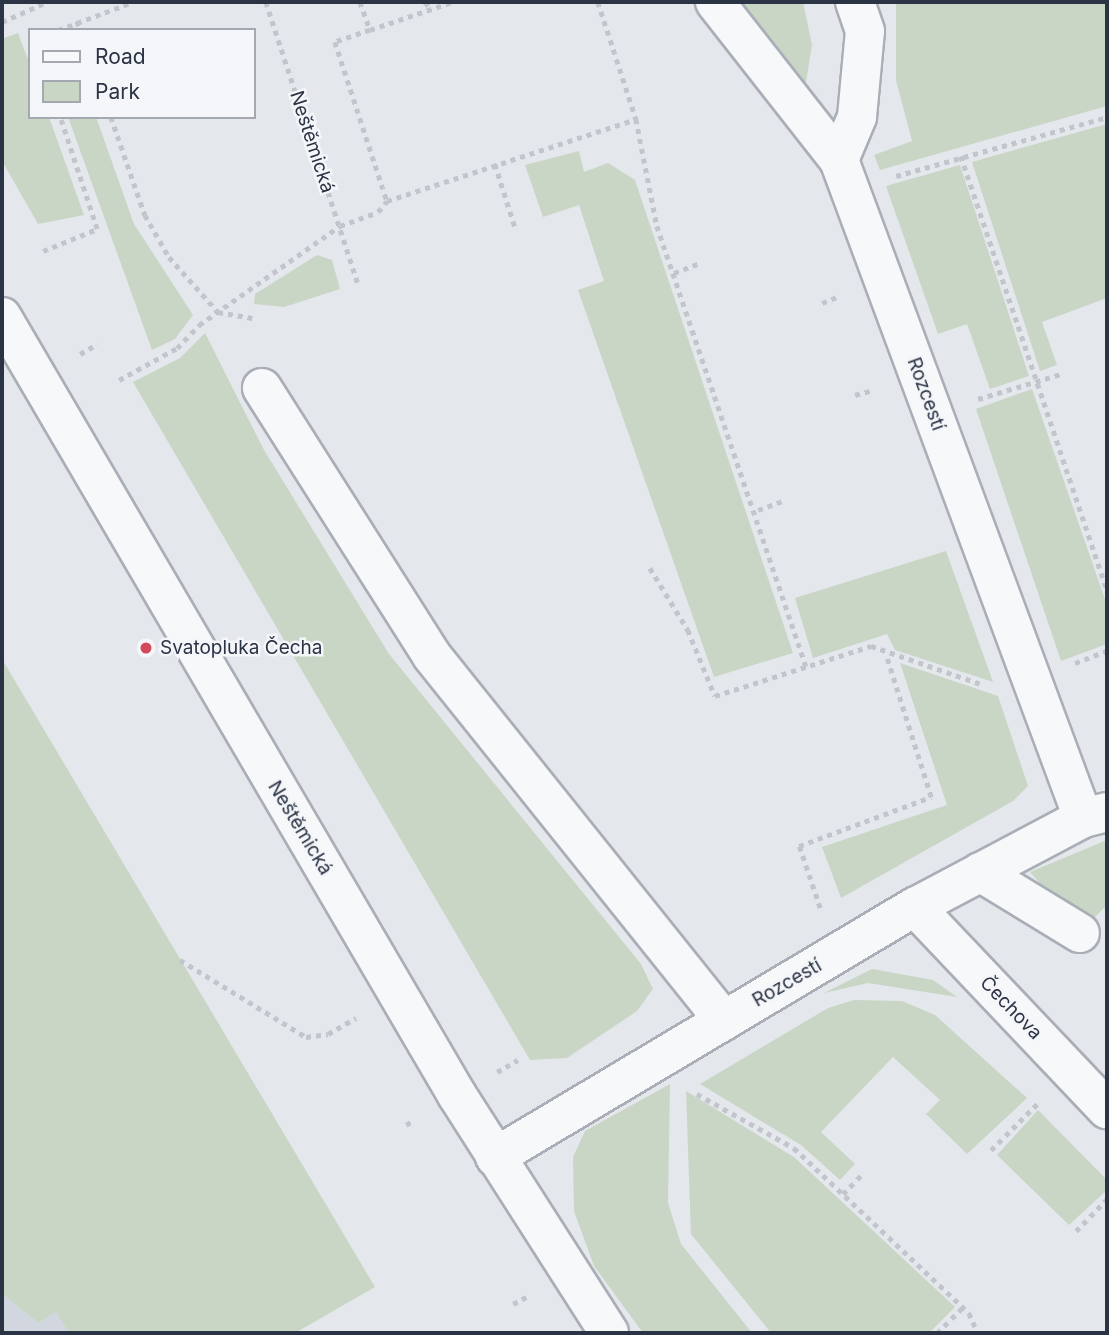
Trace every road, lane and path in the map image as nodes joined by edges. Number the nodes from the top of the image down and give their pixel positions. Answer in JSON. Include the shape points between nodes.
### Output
{"nodes":[{"id":1,"x":47,"y":2,"type":"edge"},
{"id":2,"x":133,"y":2,"type":"edge"},
{"id":3,"x":266,"y":2,"type":"edge"},
{"id":4,"x":360,"y":2,"type":"edge"},
{"id":5,"x":425,"y":2,"type":"edge"},
{"id":6,"x":452,"y":2,"type":"edge"},
{"id":7,"x":598,"y":2,"type":"edge"},
{"id":8,"x":715,"y":2,"type":"edge"},
{"id":9,"x":432,"y":9,"type":"junction"},
{"id":10,"x":863,"y":11,"type":"edge"},
{"id":11,"x":78,"y":21,"type":"junction"},
{"id":12,"x":2,"y":22,"type":"edge"},
{"id":13,"x":62,"y":28,"type":"edge"},
{"id":14,"x":80,"y":28,"type":"edge"},
{"id":15,"x":370,"y":30,"type":"junction"},
{"id":16,"x":1107,"y":117,"type":"edge"},
{"id":17,"x":61,"y":119,"type":"edge"},
{"id":18,"x":112,"y":119,"type":"edge"},
{"id":19,"x":636,"y":119,"type":"junction"},
{"id":20,"x":961,"y":156,"type":"junction"},
{"id":21,"x":839,"y":160,"type":"junction"},
{"id":22,"x":495,"y":164,"type":"junction"},
{"id":23,"x":880,"y":180,"type":"dead end"},
{"id":24,"x":387,"y":201,"type":"junction"},
{"id":25,"x":340,"y":226,"type":"junction"},
{"id":26,"x":515,"y":227,"type":"dead end"},
{"id":27,"x":43,"y":251,"type":"dead end"},
{"id":28,"x":698,"y":264,"type":"dead end"},
{"id":29,"x":674,"y":273,"type":"junction"},
{"id":30,"x":358,"y":283,"type":"dead end"},
{"id":31,"x":218,"y":312,"type":"junction"},
{"id":32,"x":2,"y":317,"type":"edge"},
{"id":33,"x":252,"y":318,"type":"dead end"},
{"id":34,"x":1061,"y":374,"type":"dead end"},
{"id":35,"x":119,"y":380,"type":"dead end"},
{"id":36,"x":1038,"y":382,"type":"junction"},
{"id":37,"x":262,"y":388,"type":"dead end"},
{"id":38,"x":974,"y":400,"type":"dead end"},
{"id":39,"x":783,"y":501,"type":"dead end"},
{"id":40,"x":758,"y":510,"type":"junction"},
{"id":41,"x":650,"y":568,"type":"dead end"},
{"id":42,"x":1107,"y":589,"type":"edge"},
{"id":43,"x":1107,"y":651,"type":"edge"},
{"id":44,"x":885,"y":654,"type":"junction"},
{"id":45,"x":1074,"y":663,"type":"dead end"},
{"id":46,"x":806,"y":666,"type":"junction"},
{"id":47,"x":996,"y":689,"type":"dead end"},
{"id":48,"x":1095,"y":815,"type":"edge"},
{"id":49,"x":980,"y":872,"type":"junction"},
{"id":50,"x":915,"y":907,"type":"junction"},
{"id":51,"x":823,"y":917,"type":"dead end"},
{"id":52,"x":1080,"y":933,"type":"dead end"},
{"id":53,"x":180,"y":960,"type":"dead end"},
{"id":54,"x":724,"y":1020,"type":"junction"},
{"id":55,"x":346,"y":1024,"type":"dead end"},
{"id":56,"x":693,"y":1091,"type":"dead end"},
{"id":57,"x":1040,"y":1101,"type":"dead end"},
{"id":58,"x":1107,"y":1109,"type":"edge"},
{"id":59,"x":991,"y":1150,"type":"dead end"},
{"id":60,"x":495,"y":1157,"type":"junction"},
{"id":61,"x":864,"y":1172,"type":"dead end"},
{"id":62,"x":843,"y":1194,"type":"junction"},
{"id":63,"x":1107,"y":1199,"type":"edge"},
{"id":64,"x":1076,"y":1231,"type":"dead end"},
{"id":65,"x":962,"y":1308,"type":"junction"},
{"id":66,"x":609,"y":1333,"type":"edge"},
{"id":67,"x":937,"y":1333,"type":"edge"},
{"id":68,"x":978,"y":1333,"type":"edge"}],
"edges":[{"from":1,"to":12,"type":"path"},
{"from":2,"to":11,"type":"path"},
{"from":3,"to":25,"type":"path","name":"Neštěmická"},
{"from":4,"to":15,"type":"path"},
{"from":5,"to":9,"type":"path"},
{"from":6,"to":9,"type":"path"},
{"from":7,"to":19,"type":"path"},
{"from":8,"to":21,"type":"street","name":"Rozcestí"},
{"from":9,"to":15,"type":"path"},
{"from":10,"to":21,"type":"street","via":[[857,117]]},
{"from":11,"to":13,"type":"path"},
{"from":11,"to":14,"type":"path"},
{"from":15,"to":24,"type":"path","via":[[335,42]]},
{"from":16,"to":20,"type":"path"},
{"from":17,"to":27,"type":"path","via":[[97,229]]},
{"from":18,"to":31,"type":"path","via":[[151,225],[169,257]]},
{"from":19,"to":22,"type":"path"},
{"from":19,"to":29,"type":"path","via":[[657,226]]},
{"from":20,"to":23,"type":"path"},
{"from":20,"to":36,"type":"path"},
{"from":21,"to":48,"type":"street","name":"Rozcestí"},
{"from":22,"to":24,"type":"path"},
{"from":22,"to":26,"type":"path"},
{"from":24,"to":25,"type":"path","via":[[378,212]]},
{"from":25,"to":30,"type":"path","name":"Neštěmická"},
{"from":25,"to":31,"type":"path"},
{"from":28,"to":29,"type":"path"},
{"from":29,"to":40,"type":"path"},
{"from":31,"to":33,"type":"path"},
{"from":31,"to":35,"type":"path","via":[[177,348]]},
{"from":32,"to":60,"type":"street","name":"Neštěmická"},
{"from":34,"to":36,"type":"path"},
{"from":36,"to":38,"type":"path"},
{"from":36,"to":42,"type":"path"},
{"from":37,"to":54,"type":"street","via":[[432,656]]},
{"from":39,"to":40,"type":"path"},
{"from":40,"to":46,"type":"path"},
{"from":41,"to":46,"type":"path","via":[[688,630],[715,696]]},
{"from":43,"to":45,"type":"path"},
{"from":44,"to":46,"type":"path","via":[[871,646]]},
{"from":44,"to":47,"type":"path"},
{"from":44,"to":51,"type":"path","via":[[931,797],[799,846]]},
{"from":48,"to":49,"type":"street","name":"Rozcestí"},
{"from":49,"to":50,"type":"street","name":"Rozcestí"},
{"from":49,"to":52,"type":"street"},
{"from":50,"to":54,"type":"street","name":"Rozcestí"},
{"from":50,"to":58,"type":"street","name":"Čechova"},
{"from":53,"to":55,"type":"path","via":[[306,1037]]},
{"from":54,"to":60,"type":"street","name":"Rozcestí"},
{"from":56,"to":62,"type":"path","via":[[794,1148]]},
{"from":57,"to":59,"type":"path"},
{"from":60,"to":66,"type":"street","name":"Neštěmická"},
{"from":61,"to":62,"type":"path"},
{"from":62,"to":65,"type":"path"},
{"from":63,"to":64,"type":"path"},
{"from":65,"to":67,"type":"path"},
{"from":65,"to":68,"type":"path"}]}
